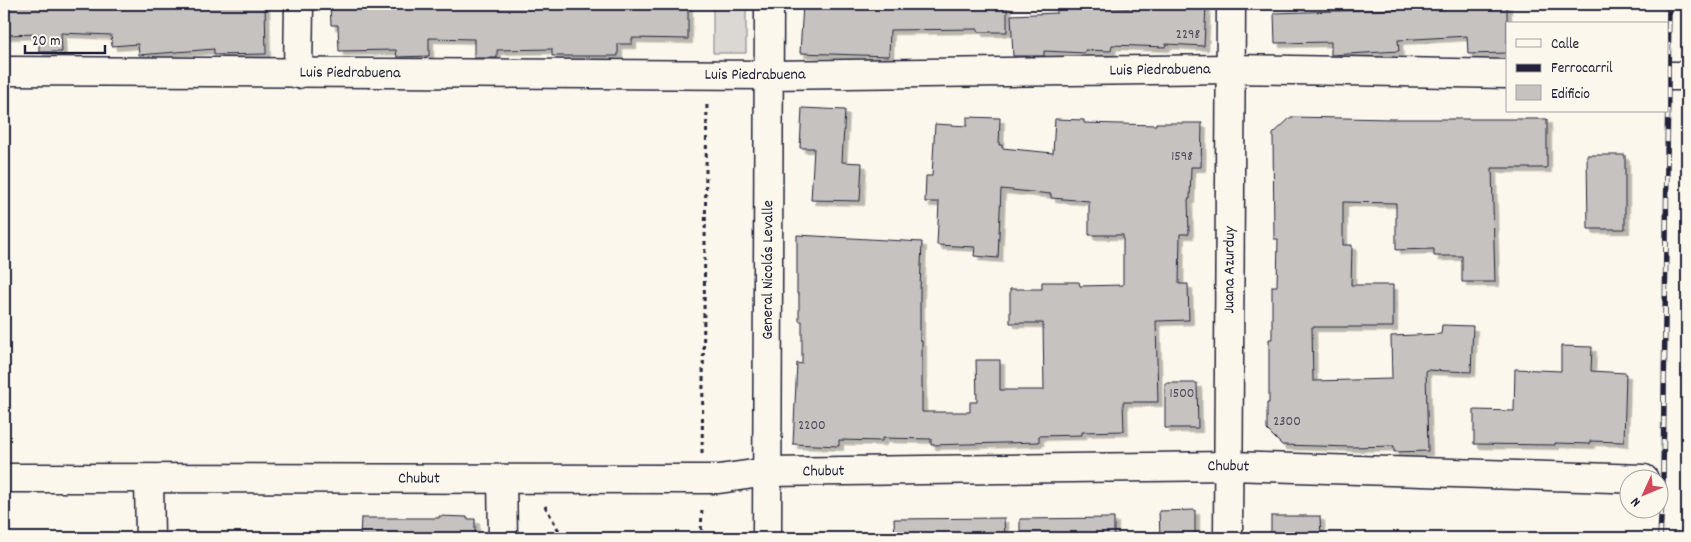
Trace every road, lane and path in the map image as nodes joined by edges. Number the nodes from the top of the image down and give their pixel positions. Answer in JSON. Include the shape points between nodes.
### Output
{"nodes":[{"id":1,"x":299,"y":4,"type":"edge"},
{"id":2,"x":769,"y":4,"type":"edge"},
{"id":3,"x":1231,"y":4,"type":"edge"},
{"id":4,"x":1230,"y":69,"type":"junction"},
{"id":5,"x":4,"y":71,"type":"edge"},
{"id":6,"x":298,"y":74,"type":"junction"},
{"id":7,"x":1506,"y":74,"type":"edge"},
{"id":8,"x":768,"y":75,"type":"junction"},
{"id":9,"x":1668,"y":76,"type":"edge"},
{"id":10,"x":1687,"y":76,"type":"edge"},
{"id":11,"x":707,"y":96,"type":"dead end"},
{"id":12,"x":1229,"y":466,"type":"junction"},
{"id":13,"x":767,"y":472,"type":"junction"},
{"id":14,"x":4,"y":478,"type":"edge"},
{"id":15,"x":150,"y":479,"type":"junction"},
{"id":16,"x":702,"y":479,"type":"junction"},
{"id":17,"x":1618,"y":479,"type":"edge"},
{"id":18,"x":502,"y":480,"type":"junction"},
{"id":19,"x":150,"y":538,"type":"edge"},
{"id":20,"x":503,"y":538,"type":"edge"},
{"id":21,"x":701,"y":538,"type":"edge"},
{"id":22,"x":767,"y":538,"type":"edge"},
{"id":23,"x":1228,"y":538,"type":"edge"}],
"edges":[{"from":1,"to":6,"type":"street"},
{"from":2,"to":8,"type":"street","name":"General Nicolás Levalle"},
{"from":3,"to":4,"type":"street","name":"Juana Azurduy"},
{"from":4,"to":7,"type":"street","name":"Luis Piedrabuena"},
{"from":4,"to":8,"type":"street","name":"Luis Piedrabuena"},
{"from":4,"to":12,"type":"street","name":"Juana Azurduy"},
{"from":5,"to":6,"type":"street","name":"Luis Piedrabuena"},
{"from":6,"to":8,"type":"street","name":"Luis Piedrabuena"},
{"from":8,"to":13,"type":"street","name":"General Nicolás Levalle"},
{"from":9,"to":10,"type":"street"},
{"from":11,"to":16,"type":"path"},
{"from":12,"to":13,"type":"street","name":"Chubut"},
{"from":12,"to":17,"type":"street","name":"Chubut"},
{"from":12,"to":23,"type":"street","name":"Juana Azurduy"},
{"from":13,"to":16,"type":"street","name":"Chubut"},
{"from":13,"to":22,"type":"street","name":"General Nicolás Levalle"},
{"from":14,"to":15,"type":"street","name":"Chubut"},
{"from":15,"to":18,"type":"street","name":"Chubut"},
{"from":15,"to":19,"type":"street"},
{"from":16,"to":18,"type":"street","name":"Chubut"},
{"from":16,"to":21,"type":"path"},
{"from":18,"to":20,"type":"street"}]}
